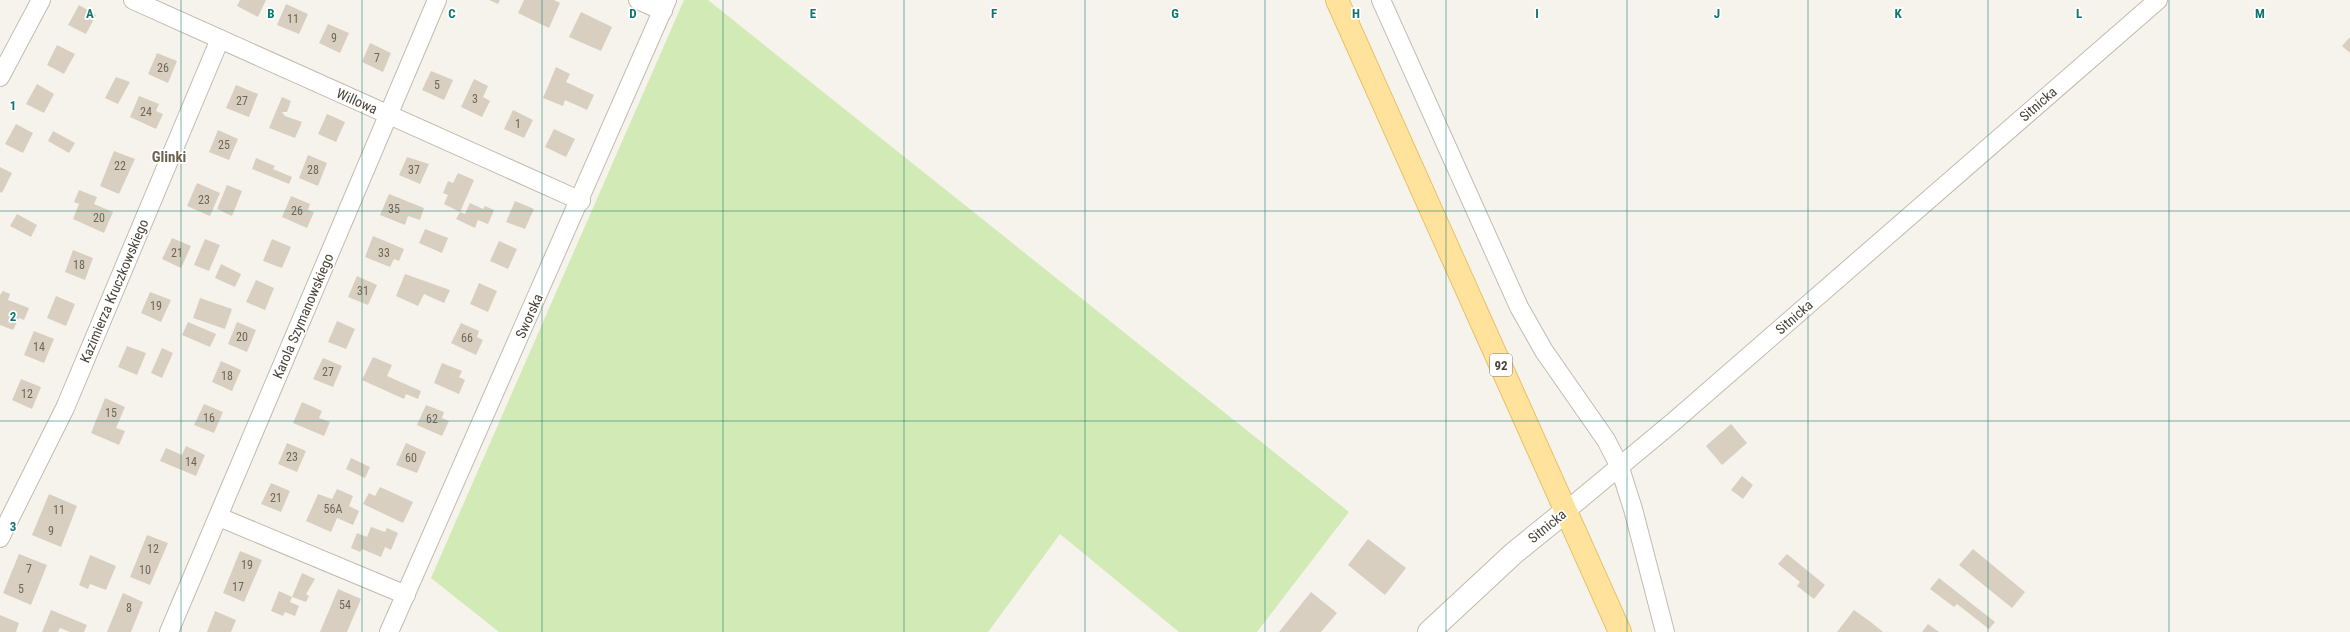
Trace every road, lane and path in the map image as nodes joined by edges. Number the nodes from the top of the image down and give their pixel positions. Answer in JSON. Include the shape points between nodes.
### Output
{"nodes":[{"id":1,"x":41,"y":0,"type":"edge"},
{"id":2,"x":133,"y":0,"type":"edge"},
{"id":3,"x":437,"y":0,"type":"edge"},
{"id":4,"x":638,"y":0,"type":"edge"},
{"id":5,"x":1337,"y":0,"type":"edge"},
{"id":6,"x":1381,"y":0,"type":"edge"},
{"id":7,"x":2158,"y":0,"type":"edge"},
{"id":8,"x":665,"y":5,"type":"edge"},
{"id":9,"x":220,"y":39,"type":"junction"},
{"id":10,"x":0,"y":77,"type":"edge"},
{"id":11,"x":387,"y":114,"type":"junction"},
{"id":12,"x":581,"y":201,"type":"junction"},
{"id":13,"x":1619,"y":465,"type":"junction"},
{"id":14,"x":1566,"y":511,"type":"junction"},
{"id":15,"x":220,"y":517,"type":"junction"},
{"id":16,"x":0,"y":538,"type":"edge"},
{"id":17,"x":406,"y":595,"type":"junction"},
{"id":18,"x":170,"y":632,"type":"edge"},
{"id":19,"x":389,"y":632,"type":"edge"},
{"id":20,"x":1429,"y":632,"type":"edge"},
{"id":21,"x":1620,"y":632,"type":"edge"},
{"id":22,"x":1665,"y":632,"type":"edge"}],
"edges":[{"from":1,"to":10,"type":"street"},
{"from":2,"to":9,"type":"street","name":"Willowa"},
{"from":3,"to":11,"type":"street","name":"Karola Szymanowskiego"},
{"from":4,"to":8,"type":"street"},
{"from":5,"to":14,"type":"main road","number":"92"},
{"from":6,"to":13,"type":"street","via":[[1519,307],[1544,351],[1606,440]]},
{"from":7,"to":13,"type":"street","name":"Sitnicka","via":[[1672,423]]},
{"from":8,"to":12,"type":"street","name":"Sworska"},
{"from":9,"to":11,"type":"street","name":"Willowa"},
{"from":9,"to":16,"type":"street","name":"Kazimierza Kruczkowskiego","via":[[65,408]]},
{"from":11,"to":12,"type":"street","name":"Willowa"},
{"from":11,"to":15,"type":"street","name":"Karola Szymanowskiego"},
{"from":12,"to":17,"type":"street","name":"Sworska"},
{"from":13,"to":14,"type":"street","name":"Sitnicka"},
{"from":13,"to":22,"type":"street"},
{"from":14,"to":20,"type":"street","name":"Sitnicka","via":[[1514,553]]},
{"from":14,"to":21,"type":"main road","number":"92"},
{"from":15,"to":17,"type":"street"},
{"from":15,"to":18,"type":"street","name":"Karola Szymanowskiego"},
{"from":17,"to":19,"type":"street","name":"Sworska"}]}
